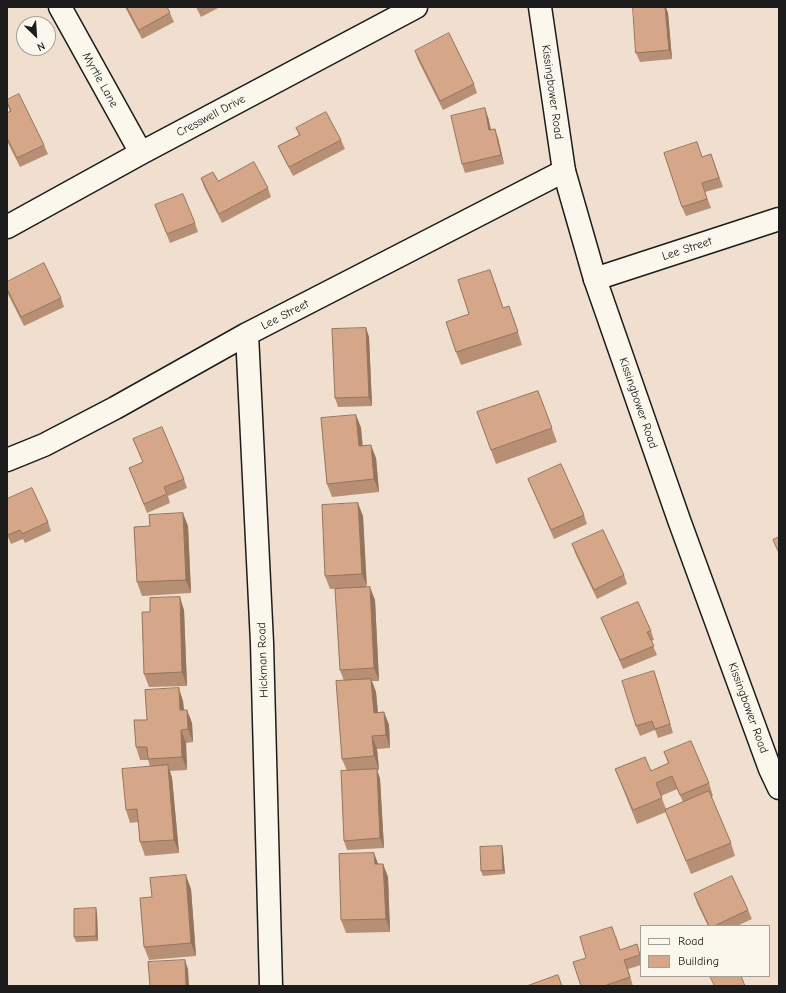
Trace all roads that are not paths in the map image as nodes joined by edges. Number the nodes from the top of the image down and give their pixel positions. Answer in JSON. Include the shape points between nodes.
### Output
{"nodes":[{"id":1,"x":60,"y":7,"type":"edge"},
{"id":2,"x":416,"y":7,"type":"edge"},
{"id":3,"x":540,"y":7,"type":"edge"},
{"id":4,"x":141,"y":153,"type":"junction"},
{"id":5,"x":564,"y":172,"type":"junction"},
{"id":6,"x":779,"y":219,"type":"edge"},
{"id":7,"x":7,"y":227,"type":"edge"},
{"id":8,"x":595,"y":279,"type":"junction"},
{"id":9,"x":247,"y":334,"type":"junction"},
{"id":10,"x":7,"y":460,"type":"edge"},
{"id":11,"x":779,"y":788,"type":"edge"},
{"id":12,"x":271,"y":986,"type":"edge"}],
"edges":[{"from":1,"to":4,"type":"street","name":"Myrtle Lane"},
{"from":2,"to":4,"type":"street","name":"Cresswell Drive"},
{"from":3,"to":5,"type":"street","name":"Kissingbower Road"},
{"from":4,"to":7,"type":"street","name":"Cresswell Drive"},
{"from":5,"to":8,"type":"street","name":"Kissingbower Road"},
{"from":5,"to":9,"type":"street","name":"Lee Street"},
{"from":6,"to":8,"type":"street","name":"Lee Street"},
{"from":8,"to":11,"type":"street","name":"Kissingbower Road","via":[[682,528]]},
{"from":9,"to":10,"type":"street","name":"Lee Street","via":[[115,408],[44,445]]},
{"from":9,"to":12,"type":"street","name":"Hickman Road","via":[[262,643]]}]}
